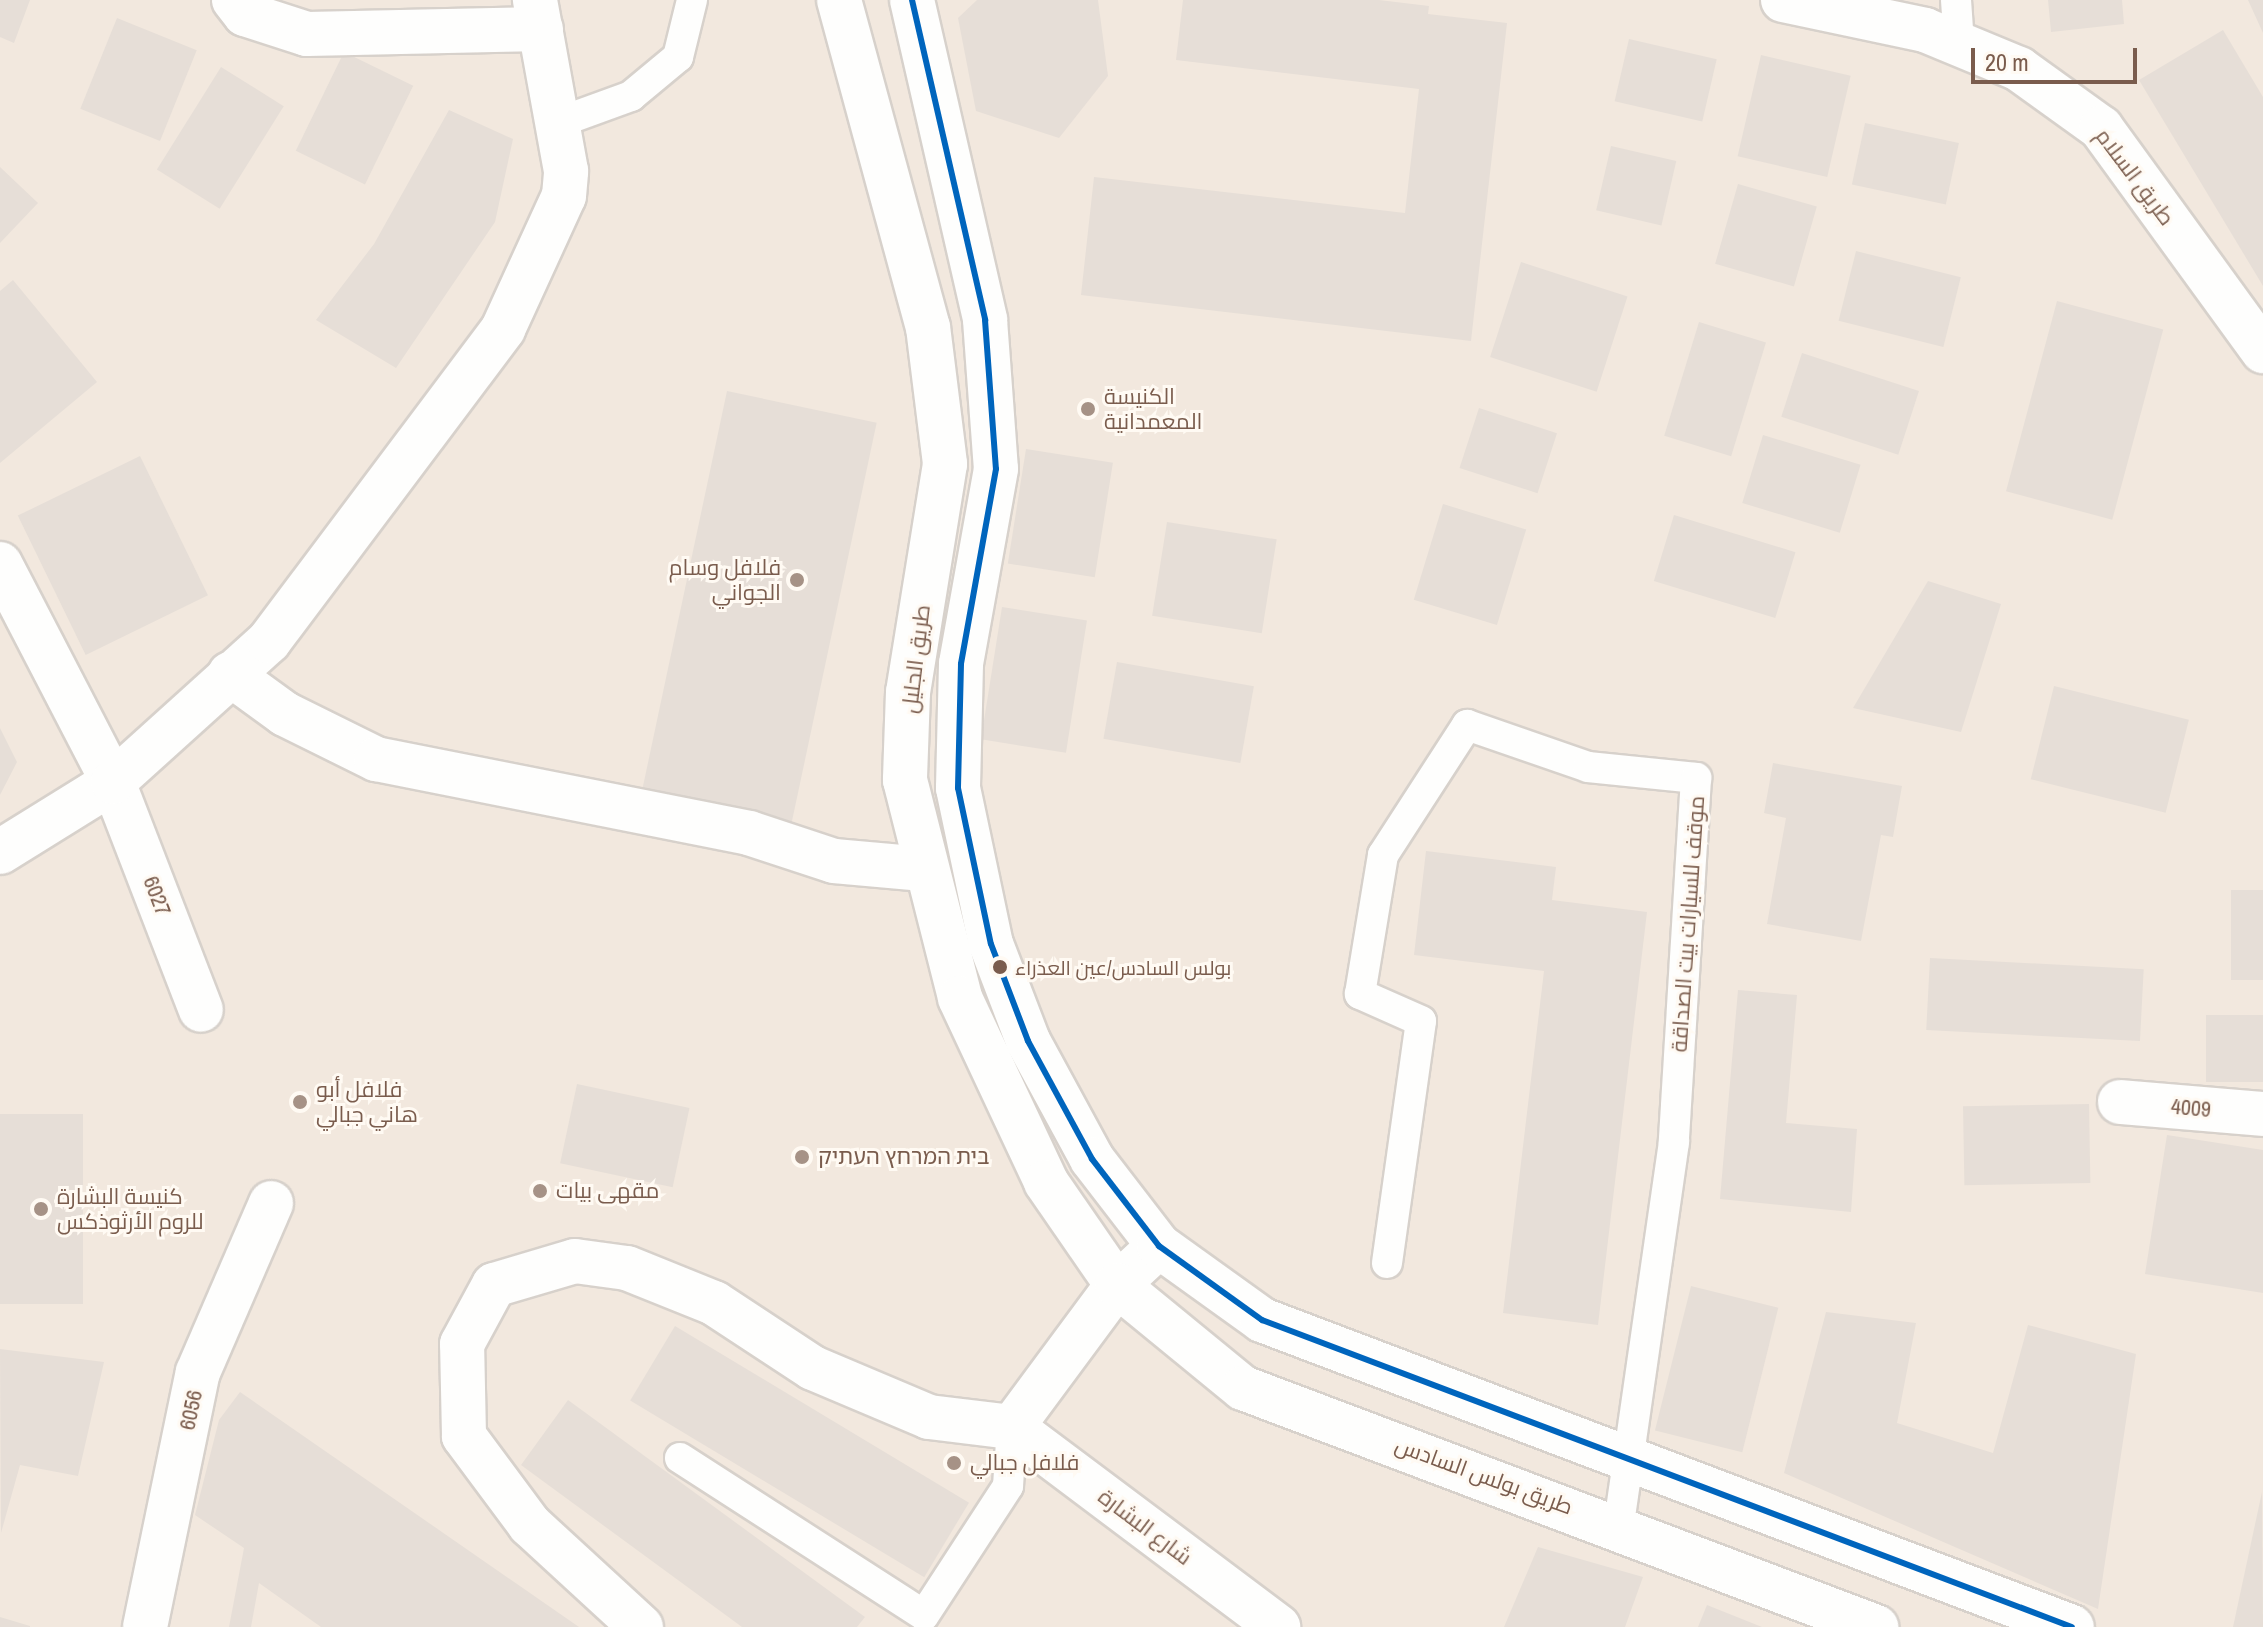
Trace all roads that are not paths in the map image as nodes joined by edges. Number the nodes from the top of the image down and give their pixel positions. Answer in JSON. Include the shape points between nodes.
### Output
{"nodes":[{"id":1,"x":234,"y":0,"type":"edge"},
{"id":2,"x":692,"y":0,"type":"edge"},
{"id":3,"x":839,"y":0,"type":"edge"},
{"id":4,"x":912,"y":0,"type":"edge"},
{"id":5,"x":1783,"y":0,"type":"edge"},
{"id":6,"x":1956,"y":0,"type":"edge"},
{"id":7,"x":538,"y":14,"type":"edge"},
{"id":8,"x":1959,"y":44,"type":"junction"},
{"id":9,"x":557,"y":123,"type":"junction"},
{"id":10,"x":2263,"y":351,"type":"edge"},
{"id":11,"x":0,"y":564,"type":"edge"},
{"id":12,"x":230,"y":674,"type":"junction"},
{"id":13,"x":113,"y":782,"type":"junction"},
{"id":14,"x":0,"y":852,"type":"edge"},
{"id":15,"x":924,"y":869,"type":"junction"},
{"id":16,"x":201,"y":1010,"type":"dead end"},
{"id":17,"x":2120,"y":1102,"type":"dead end"},
{"id":18,"x":2263,"y":1114,"type":"edge"},
{"id":19,"x":271,"y":1203,"type":"dead end"},
{"id":20,"x":1159,"y":1246,"type":"junction"},
{"id":21,"x":1387,"y":1263,"type":"dead end"},
{"id":22,"x":1117,"y":1285,"type":"junction"},
{"id":23,"x":1012,"y":1427,"type":"junction"},
{"id":24,"x":1630,"y":1455,"type":"junction"},
{"id":25,"x":680,"y":1458,"type":"dead end"},
{"id":26,"x":1619,"y":1526,"type":"junction"},
{"id":27,"x":145,"y":1627,"type":"edge"},
{"id":28,"x":641,"y":1627,"type":"edge"},
{"id":29,"x":1278,"y":1627,"type":"edge"},
{"id":30,"x":1876,"y":1627,"type":"edge"},
{"id":31,"x":2072,"y":1627,"type":"edge"}],
"edges":[{"from":1,"to":7,"type":"street","via":[[245,14],[307,34]]},
{"from":2,"to":9,"type":"lane","via":[[678,57],[631,96]]},
{"from":3,"to":15,"type":"street","name":"طريق الجليل","via":[[928,327],[945,464],[908,692],[905,780]]},
{"from":4,"to":20,"type":"street","name":"طريق الجليل","via":[[985,320],[996,469],[961,664],[958,788],[991,944],[1028,1041],[1092,1159]]},
{"from":5,"to":8,"type":"street","name":"طريق السلام","via":[[1925,30]]},
{"from":6,"to":8,"type":"lane"},
{"from":7,"to":9,"type":"street"},
{"from":8,"to":10,"type":"street","name":"طريق السلام","via":[[2019,69],[2101,128]]},
{"from":9,"to":12,"type":"street","via":[[564,196],[503,329],[269,641]]},
{"from":11,"to":13,"type":"street","name":"6027"},
{"from":12,"to":13,"type":"street"},
{"from":12,"to":15,"type":"street","via":[[285,714],[376,759],[749,833],[834,861]]},
{"from":13,"to":14,"type":"street"},
{"from":13,"to":16,"type":"street","name":"6027"},
{"from":15,"to":22,"type":"street","name":"طريق الجليل","via":[[960,998],[1009,1107],[1046,1182]]},
{"from":17,"to":18,"type":"street","name":"4009"},
{"from":19,"to":27,"type":"street","name":"6056","via":[[198,1372]]},
{"from":20,"to":22,"type":"street"},
{"from":20,"to":24,"type":"street","via":[[1262,1320]]},
{"from":21,"to":24,"type":"lane","name":"موقف للسيارات بيت الصداقة","via":[[1421,1021],[1360,994],[1383,855],[1467,725],[1588,767],[1696,778],[1674,1142]]},
{"from":22,"to":23,"type":"street"},
{"from":22,"to":26,"type":"street","name":"طريق بولس السادس","via":[[1243,1388]]},
{"from":23,"to":25,"type":"lane","via":[[1008,1486],[924,1615]]},
{"from":23,"to":28,"type":"street","via":[[929,1417],[813,1368],[714,1303],[627,1268],[575,1261],[494,1285],[462,1344],[464,1436],[530,1525]]},
{"from":23,"to":29,"type":"street","name":"شارع البشارة"},
{"from":24,"to":26,"type":"lane","name":"موقف للسيارات بيت الصداقة"},
{"from":24,"to":31,"type":"street"},
{"from":26,"to":30,"type":"street","name":"طريق بولس السادس"}]}
